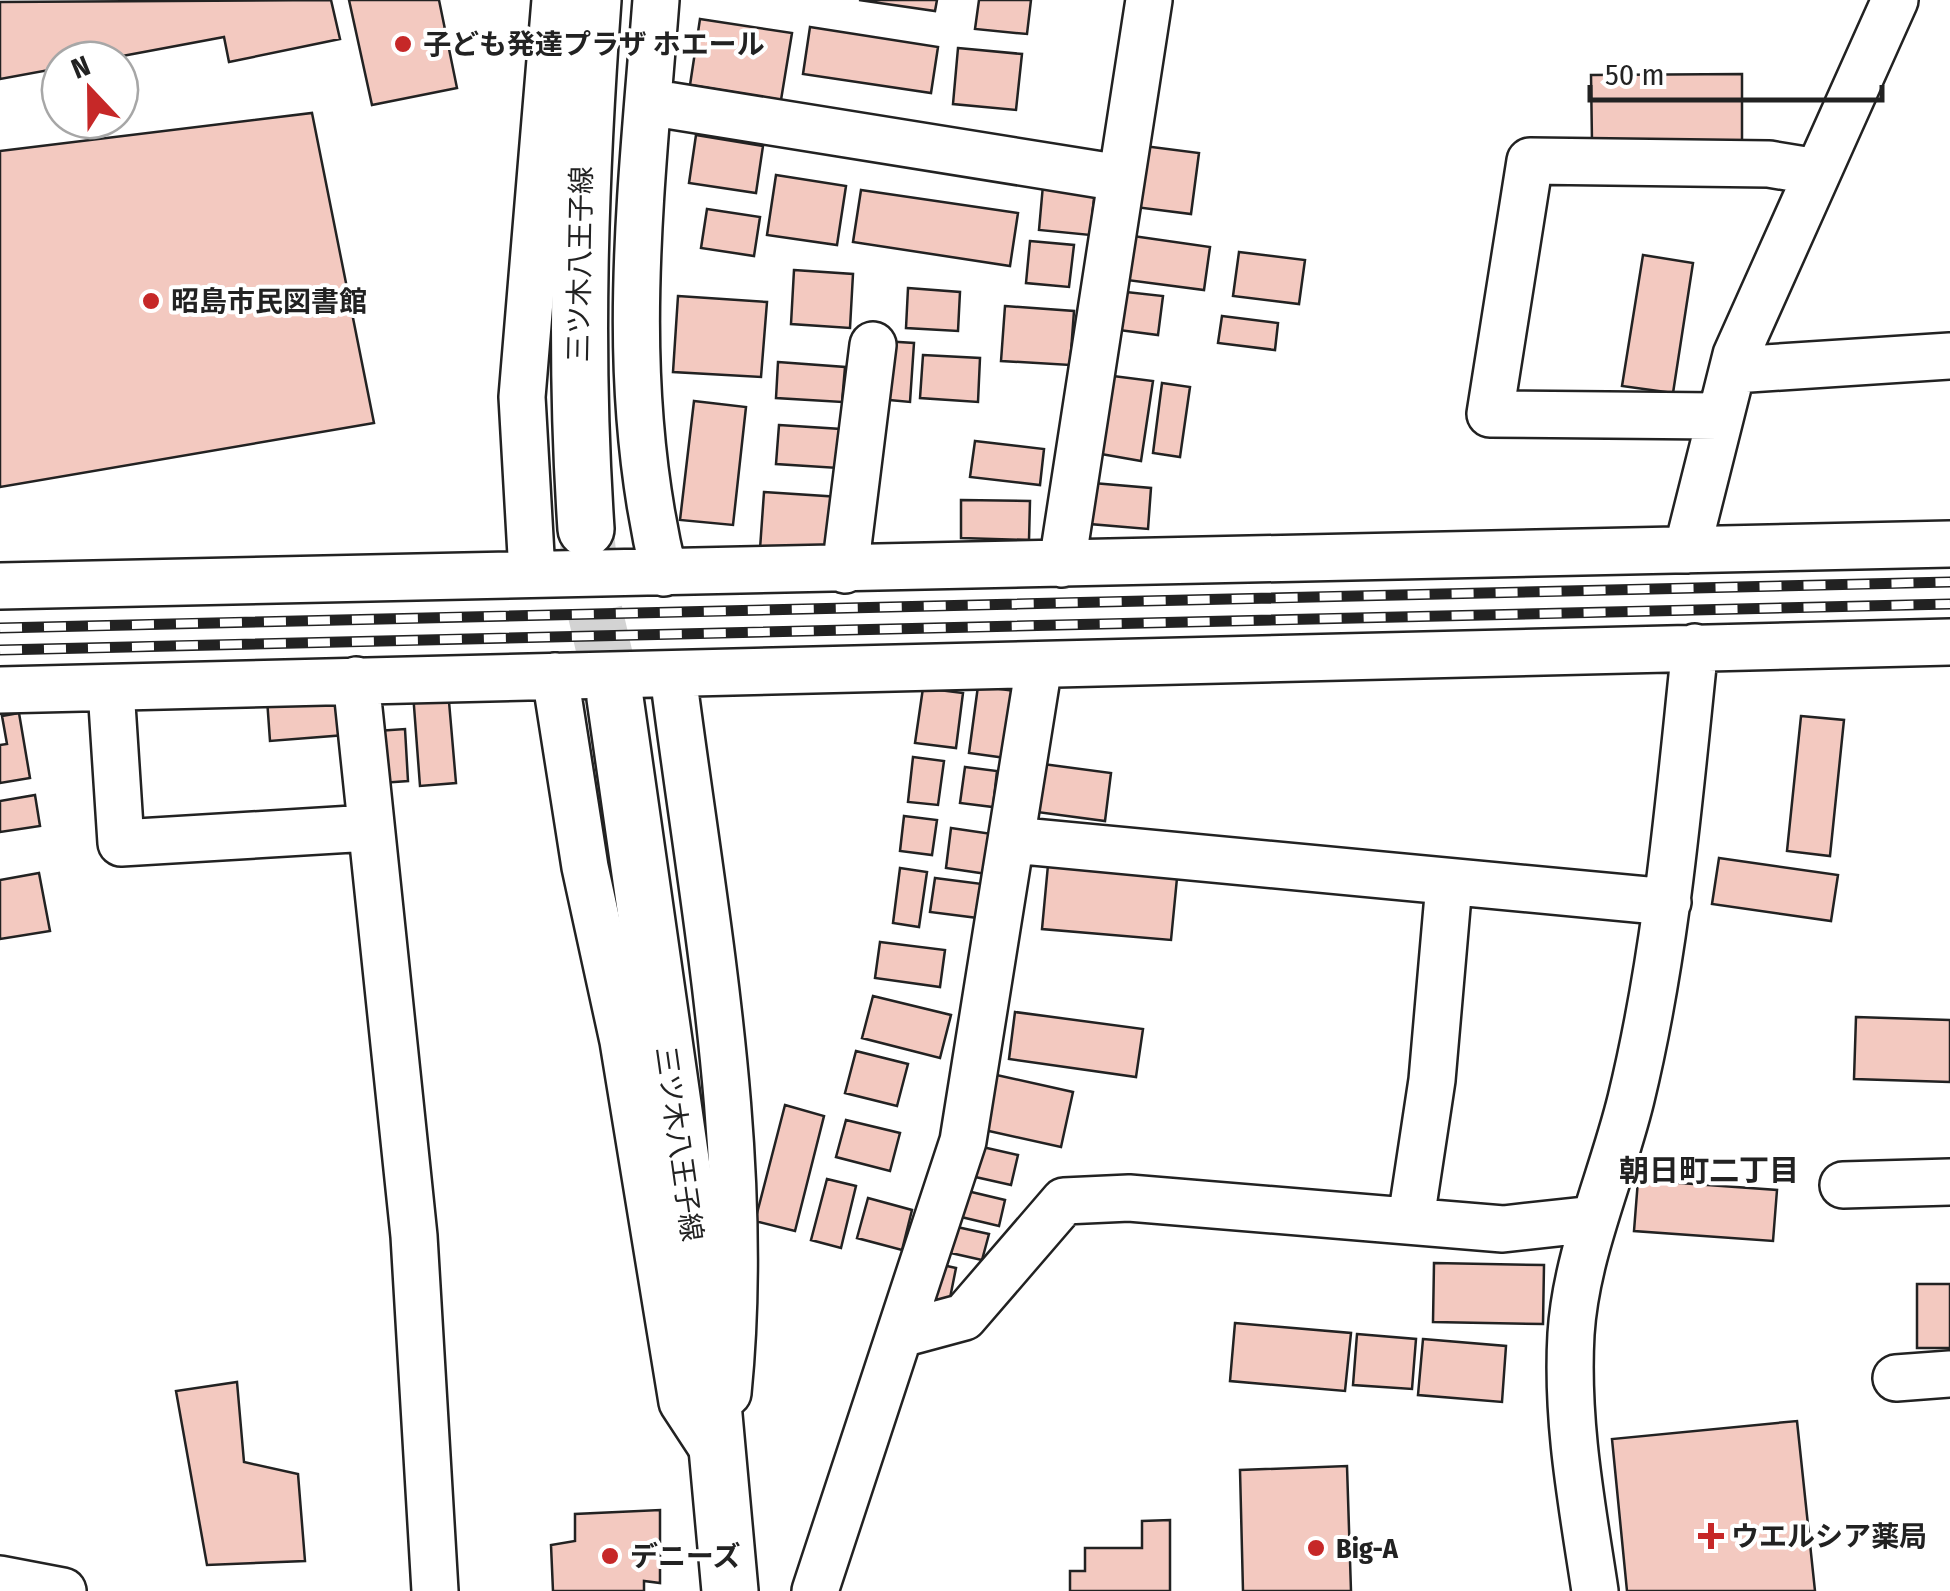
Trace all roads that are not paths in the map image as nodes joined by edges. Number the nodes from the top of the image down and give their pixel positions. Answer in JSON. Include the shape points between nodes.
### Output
{"nodes":[{"id":1,"x":555,"y":0,"type":"edge"},
{"id":2,"x":593,"y":0,"type":"edge"},
{"id":3,"x":656,"y":0,"type":"edge"},
{"id":4,"x":1150,"y":0,"type":"edge"},
{"id":5,"x":1896,"y":0,"type":"edge"},
{"id":6,"x":648,"y":102,"type":"junction"},
{"id":7,"x":1817,"y":172,"type":"junction"},
{"id":8,"x":1120,"y":178,"type":"junction"},
{"id":9,"x":873,"y":345,"type":"dead end"},
{"id":10,"x":1950,"y":356,"type":"edge"},
{"id":11,"x":1734,"y":370,"type":"junction"},
{"id":12,"x":1718,"y":416,"type":"junction"},
{"id":13,"x":586,"y":529,"type":"tunnel mouth"},
{"id":14,"x":1950,"y":544,"type":"edge"},
{"id":15,"x":1687,"y":550,"type":"junction"},
{"id":16,"x":1062,"y":564,"type":"junction"},
{"id":17,"x":844,"y":570,"type":"junction"},
{"id":18,"x":532,"y":573,"type":"junction"},
{"id":19,"x":664,"y":574,"type":"junction"},
{"id":20,"x":0,"y":586,"type":"edge"},
{"id":21,"x":1950,"y":642,"type":"edge"},
{"id":22,"x":1694,"y":647,"type":"junction"},
{"id":23,"x":1039,"y":665,"type":"junction"},
{"id":24,"x":672,"y":674,"type":"junction"},
{"id":25,"x":555,"y":676,"type":"junction"},
{"id":26,"x":356,"y":680,"type":"junction"},
{"id":27,"x":111,"y":688,"type":"junction"},
{"id":28,"x":0,"y":690,"type":"edge"},
{"id":29,"x":615,"y":698,"type":"tunnel mouth"},
{"id":30,"x":369,"y":828,"type":"junction"},
{"id":31,"x":1012,"y":840,"type":"junction"},
{"id":32,"x":1449,"y":884,"type":"junction"},
{"id":33,"x":1668,"y":902,"type":"junction"},
{"id":34,"x":1950,"y":1182,"type":"edge"},
{"id":35,"x":1843,"y":1184,"type":"dead end"},
{"id":36,"x":1411,"y":1218,"type":"junction"},
{"id":37,"x":1594,"y":1219,"type":"junction"},
{"id":38,"x":901,"y":1334,"type":"junction"},
{"id":39,"x":1950,"y":1374,"type":"edge"},
{"id":40,"x":1896,"y":1378,"type":"dead end"},
{"id":41,"x":720,"y":1461,"type":"junction"},
{"id":42,"x":0,"y":1579,"type":"edge"},
{"id":43,"x":63,"y":1591,"type":"edge"},
{"id":44,"x":435,"y":1591,"type":"edge"},
{"id":45,"x":730,"y":1591,"type":"edge"},
{"id":46,"x":815,"y":1591,"type":"edge"},
{"id":47,"x":1595,"y":1591,"type":"edge"}],
"edges":[{"from":1,"to":18,"type":"street","via":[[522,397]]},
{"from":2,"to":13,"type":"main road","name":"三ツ木八王子線","via":[[578,231],[577,391]]},
{"from":3,"to":6,"type":"street"},
{"from":4,"to":8,"type":"street"},
{"from":5,"to":7,"type":"street"},
{"from":6,"to":8,"type":"street"},
{"from":6,"to":19,"type":"street","via":[[637,254],[636,408],[646,500]]},
{"from":7,"to":11,"type":"street"},
{"from":7,"to":12,"type":"street","via":[[1769,164],[1530,162],[1490,414]]},
{"from":8,"to":16,"type":"street"},
{"from":9,"to":17,"type":"street"},
{"from":10,"to":11,"type":"street"},
{"from":11,"to":12,"type":"street"},
{"from":12,"to":15,"type":"street"},
{"from":14,"to":15,"type":"street"},
{"from":15,"to":16,"type":"street"},
{"from":16,"to":17,"type":"street"},
{"from":17,"to":19,"type":"street"},
{"from":18,"to":19,"type":"street"},
{"from":18,"to":20,"type":"street"},
{"from":21,"to":22,"type":"street"},
{"from":22,"to":23,"type":"street"},
{"from":22,"to":33,"type":"street"},
{"from":23,"to":24,"type":"street"},
{"from":23,"to":31,"type":"street"},
{"from":24,"to":25,"type":"street"},
{"from":24,"to":41,"type":"street","via":[[722,1052],[737,1303]]},
{"from":25,"to":26,"type":"street"},
{"from":25,"to":41,"type":"street","via":[[682,1402]]},
{"from":26,"to":27,"type":"street"},
{"from":26,"to":30,"type":"street"},
{"from":27,"to":28,"type":"street"},
{"from":27,"to":30,"type":"street","via":[[121,842]]},
{"from":29,"to":41,"type":"main road","name":"三ツ木八王子線"},
{"from":30,"to":44,"type":"street","via":[[414,1236]]},
{"from":31,"to":32,"type":"street"},
{"from":31,"to":38,"type":"street","via":[[963,1141]]},
{"from":32,"to":33,"type":"street"},
{"from":32,"to":36,"type":"street","via":[[1432,1080]]},
{"from":33,"to":37,"type":"street","via":[[1631,1099]]},
{"from":34,"to":35,"type":"street"},
{"from":36,"to":37,"type":"street","via":[[1503,1229]]},
{"from":36,"to":38,"type":"street","via":[[1129,1198],[1064,1201],[964,1318]]},
{"from":37,"to":47,"type":"street","via":[[1572,1329],[1568,1415]]},
{"from":38,"to":46,"type":"street"},
{"from":39,"to":40,"type":"street"},
{"from":41,"to":45,"type":"main road","name":"三ツ木八王子線"},
{"from":42,"to":43,"type":"street"}]}
